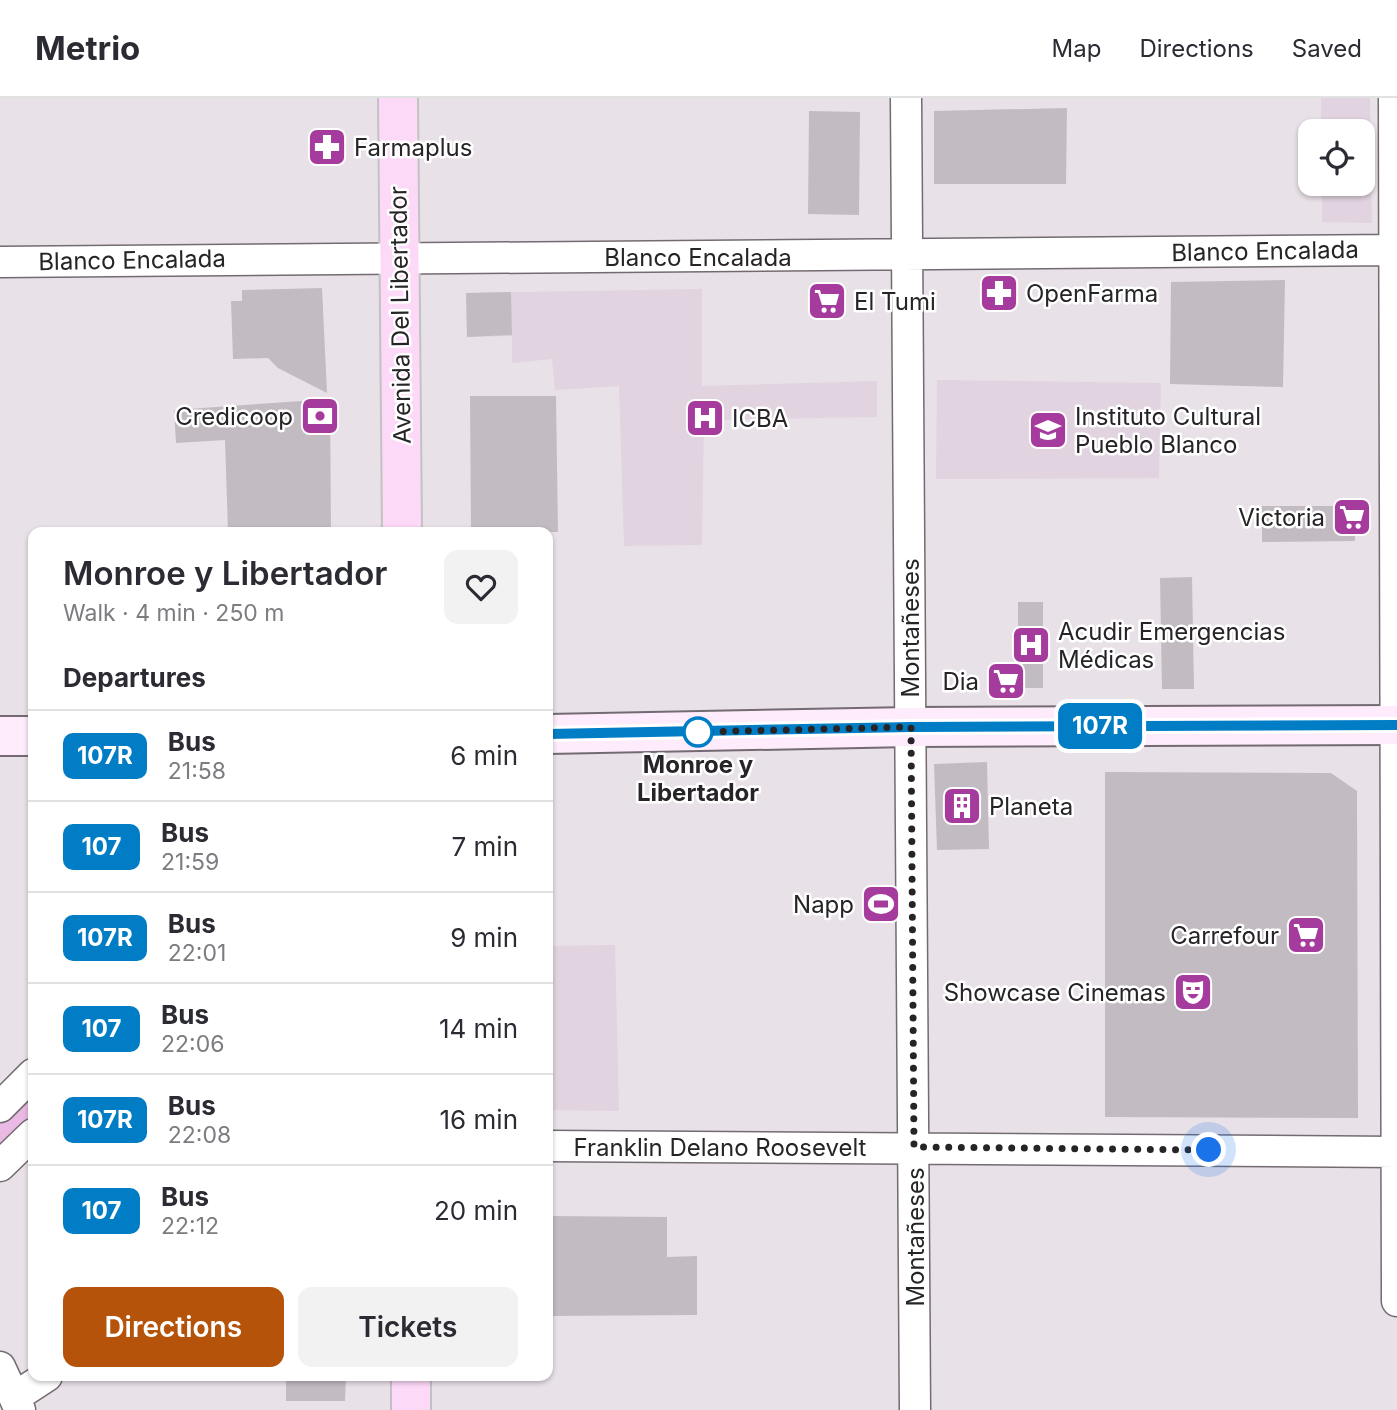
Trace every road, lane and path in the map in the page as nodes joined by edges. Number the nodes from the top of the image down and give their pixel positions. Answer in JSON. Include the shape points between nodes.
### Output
{"nodes":[{"id":1,"x":398,"y":98,"type":"edge"},
{"id":2,"x":906,"y":98,"type":"edge"},
{"id":3,"x":1394,"y":98,"type":"edge"},
{"id":4,"x":1396,"y":250,"type":"edge"},
{"id":5,"x":907,"y":255,"type":"junction"},
{"id":6,"x":400,"y":259,"type":"junction"},
{"id":7,"x":0,"y":262,"type":"edge"},
{"id":8,"x":1396,"y":497,"type":"edge"},
{"id":9,"x":402,"y":527,"type":"edge"},
{"id":10,"x":1395,"y":725,"type":"edge"},
{"id":11,"x":911,"y":727,"type":"junction"},
{"id":12,"x":553,"y":734,"type":"edge"},
{"id":13,"x":0,"y":736,"type":"edge"},
{"id":14,"x":28,"y":736,"type":"edge"},
{"id":15,"x":28,"y":1079,"type":"edge"},
{"id":16,"x":0,"y":1107,"type":"edge"},
{"id":17,"x":28,"y":1139,"type":"edge"},
{"id":18,"x":553,"y":1146,"type":"edge"},
{"id":19,"x":914,"y":1147,"type":"junction"},
{"id":20,"x":1396,"y":1152,"type":"edge"},
{"id":21,"x":0,"y":1166,"type":"edge"},
{"id":22,"x":1397,"y":1301,"type":"edge"},
{"id":23,"x":0,"y":1367,"type":"edge"},
{"id":24,"x":42,"y":1381,"type":"edge"},
{"id":25,"x":411,"y":1381,"type":"edge"},
{"id":26,"x":17,"y":1404,"type":"edge"},
{"id":27,"x":411,"y":1410,"type":"edge"},
{"id":28,"x":915,"y":1410,"type":"edge"}],
"edges":[{"from":1,"to":6,"type":"main road","name":"Avenida Del Libertador"},
{"from":2,"to":5,"type":"street","name":"Montañeses"},
{"from":3,"to":4,"type":"street"},
{"from":4,"to":5,"type":"street","name":"Blanco Encalada"},
{"from":4,"to":8,"type":"street"},
{"from":5,"to":6,"type":"street","name":"Blanco Encalada"},
{"from":5,"to":11,"type":"street","name":"Montañeses"},
{"from":6,"to":7,"type":"street","name":"Blanco Encalada"},
{"from":6,"to":9,"type":"main road","name":"Avenida Del Libertador"},
{"from":8,"to":10,"type":"street"},
{"from":10,"to":11,"type":"main road"},
{"from":10,"to":20,"type":"street"},
{"from":11,"to":12,"type":"main road"},
{"from":11,"to":19,"type":"street","name":"Montañeses"},
{"from":13,"to":14,"type":"main road"},
{"from":15,"to":16,"type":"street"},
{"from":17,"to":21,"type":"street"},
{"from":18,"to":19,"type":"street","name":"Franklin Delano Roosevelt"},
{"from":19,"to":20,"type":"street","name":"Franklin Delano Roosevelt"},
{"from":19,"to":28,"type":"street","name":"Montañeses"},
{"from":20,"to":22,"type":"street"},
{"from":23,"to":26,"type":"street"},
{"from":24,"to":26,"type":"street"},
{"from":25,"to":27,"type":"main road"}]}
